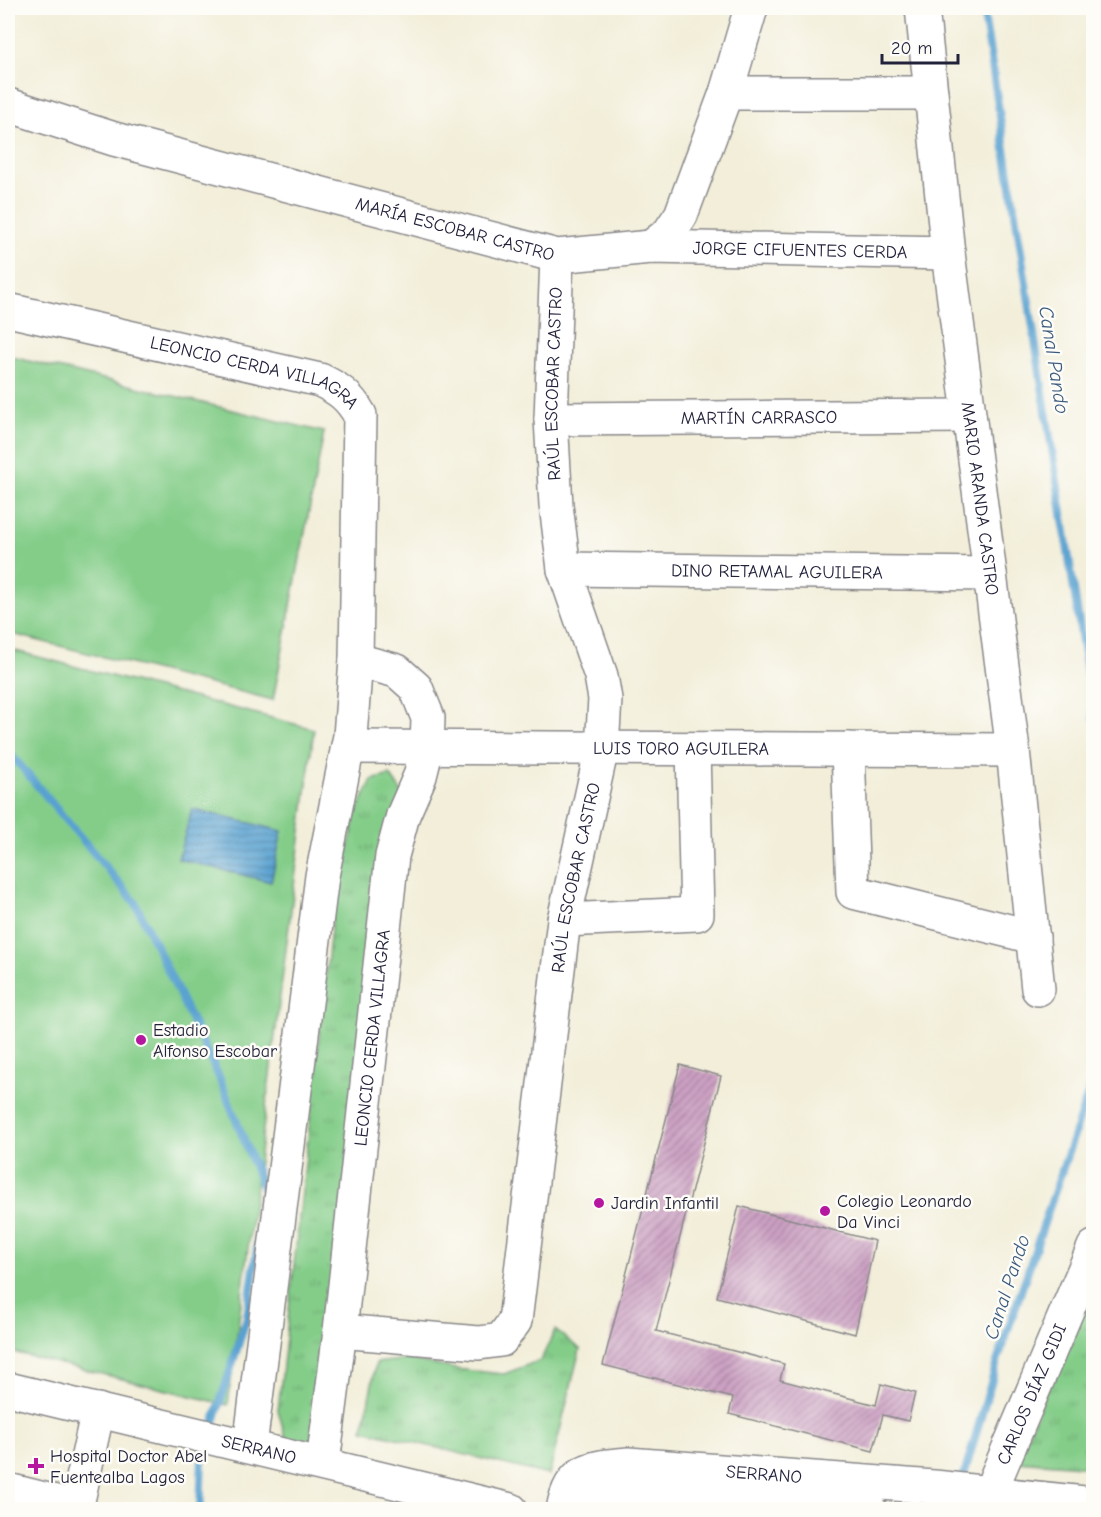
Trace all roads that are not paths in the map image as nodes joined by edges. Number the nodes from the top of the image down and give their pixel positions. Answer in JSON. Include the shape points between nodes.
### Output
{"nodes":[{"id":1,"x":751,"y":8,"type":"edge"},
{"id":2,"x":922,"y":8,"type":"edge"},
{"id":3,"x":726,"y":93,"type":"junction"},
{"id":4,"x":931,"y":93,"type":"junction"},
{"id":5,"x":8,"y":105,"type":"edge"},
{"id":6,"x":651,"y":247,"type":"junction"},
{"id":7,"x":948,"y":253,"type":"junction"},
{"id":8,"x":557,"y":256,"type":"junction"},
{"id":9,"x":8,"y":310,"type":"edge"},
{"id":10,"x":969,"y":416,"type":"junction"},
{"id":11,"x":551,"y":419,"type":"junction"},
{"id":12,"x":564,"y":569,"type":"junction"},
{"id":13,"x":990,"y":574,"type":"junction"},
{"id":14,"x":356,"y":660,"type":"junction"},
{"id":15,"x":348,"y":747,"type":"junction"},
{"id":16,"x":427,"y":748,"type":"junction"},
{"id":17,"x":602,"y":748,"type":"junction"},
{"id":18,"x":693,"y":749,"type":"junction"},
{"id":19,"x":848,"y":749,"type":"junction"},
{"id":20,"x":1013,"y":750,"type":"junction"},
{"id":21,"x":564,"y":920,"type":"junction"},
{"id":22,"x":1033,"y":937,"type":"junction"},
{"id":23,"x":1038,"y":989,"type":"dead end"},
{"id":24,"x":1094,"y":1246,"type":"edge"},
{"id":25,"x":340,"y":1331,"type":"junction"},
{"id":26,"x":8,"y":1389,"type":"edge"},
{"id":27,"x":98,"y":1410,"type":"junction"},
{"id":28,"x":240,"y":1444,"type":"junction"},
{"id":29,"x":323,"y":1463,"type":"junction"},
{"id":30,"x":8,"y":1490,"type":"edge"},
{"id":31,"x":987,"y":1498,"type":"edge"},
{"id":32,"x":421,"y":1499,"type":"edge"},
{"id":33,"x":1094,"y":1504,"type":"edge"},
{"id":34,"x":76,"y":1508,"type":"edge"},
{"id":35,"x":511,"y":1509,"type":"edge"},
{"id":36,"x":563,"y":1509,"type":"edge"},
{"id":37,"x":574,"y":1509,"type":"edge"},
{"id":38,"x":870,"y":1509,"type":"edge"}],
"edges":[{"from":1,"to":3,"type":"street"},
{"from":2,"to":4,"type":"street","name":"MARIO ARANDA CASTRO"},
{"from":3,"to":4,"type":"street"},
{"from":3,"to":6,"type":"street","via":[[681,215],[669,233]]},
{"from":4,"to":7,"type":"street","name":"MARIO ARANDA CASTRO"},
{"from":5,"to":8,"type":"street","name":"MARÍA ESCOBAR CASTRO","via":[[125,142]]},
{"from":6,"to":7,"type":"street","name":"JORGE CIFUENTES CERDA"},
{"from":6,"to":8,"type":"street","name":"MARÍA ESCOBAR CASTRO"},
{"from":7,"to":10,"type":"street","name":"MARIO ARANDA CASTRO"},
{"from":8,"to":11,"type":"street","name":"RAÚL ESCOBAR CASTRO"},
{"from":9,"to":14,"type":"street","name":"LEONCIO CERDA VILLAGRA","via":[[320,380],[351,399],[360,415],[361,437]]},
{"from":10,"to":11,"type":"street","name":"MARTÍN CARRASCO"},
{"from":10,"to":13,"type":"street","name":"MARIO ARANDA CASTRO"},
{"from":11,"to":12,"type":"street","name":"RAÚL ESCOBAR CASTRO"},
{"from":12,"to":13,"type":"street","name":"DINO RETAMAL AGUILERA"},
{"from":12,"to":17,"type":"street","name":"RAÚL ESCOBAR CASTRO","via":[[601,676],[605,699]]},
{"from":13,"to":20,"type":"street","name":"MARIO ARANDA CASTRO"},
{"from":14,"to":15,"type":"street","name":"LEONCIO CERDA VILLAGRA"},
{"from":14,"to":16,"type":"street","name":"LEONCIO CERDA VILLAGRA","via":[[397,671],[416,688],[428,718]]},
{"from":15,"to":16,"type":"street","name":"LUIS TORO AGUILERA"},
{"from":15,"to":28,"type":"street","name":"LEONCIO CERDA VILLAGRA","via":[[322,876]]},
{"from":16,"to":17,"type":"street","name":"LUIS TORO AGUILERA"},
{"from":16,"to":25,"type":"street","name":"LEONCIO CERDA VILLAGRA","via":[[392,856]]},
{"from":17,"to":18,"type":"street","name":"LUIS TORO AGUILERA"},
{"from":17,"to":21,"type":"street","name":"RAÚL ESCOBAR CASTRO"},
{"from":18,"to":19,"type":"street","name":"LUIS TORO AGUILERA"},
{"from":18,"to":21,"type":"street","via":[[697,914]]},
{"from":19,"to":20,"type":"street","name":"LUIS TORO AGUILERA"},
{"from":19,"to":22,"type":"street","via":[[853,892]]},
{"from":20,"to":22,"type":"street","name":"MARIO ARANDA CASTRO"},
{"from":21,"to":25,"type":"street","name":"RAÚL ESCOBAR CASTRO","via":[[515,1321],[501,1340],[479,1343]]},
{"from":22,"to":23,"type":"street","name":"MARIO ARANDA CASTRO"},
{"from":24,"to":31,"type":"street","name":"CARLOS DÍAZ GIDI"},
{"from":25,"to":29,"type":"street","name":"LEONCIO CERDA VILLAGRA"},
{"from":26,"to":27,"type":"street","name":"SERRANO"},
{"from":27,"to":28,"type":"street","name":"SERRANO"},
{"from":27,"to":34,"type":"street"},
{"from":28,"to":29,"type":"street","name":"SERRANO"},
{"from":29,"to":32,"type":"street","name":"SERRANO"},
{"from":30,"to":34,"type":"street"},
{"from":31,"to":33,"type":"street","name":"SERRANO"},
{"from":31,"to":36,"type":"street","name":"SERRANO","via":[[934,1487],[628,1464],[586,1470],[571,1483]]},
{"from":32,"to":35,"type":"street","name":"SERRANO"},
{"from":37,"to":38,"type":"street","name":"SERRANO","via":[[593,1495],[626,1491]]}]}
